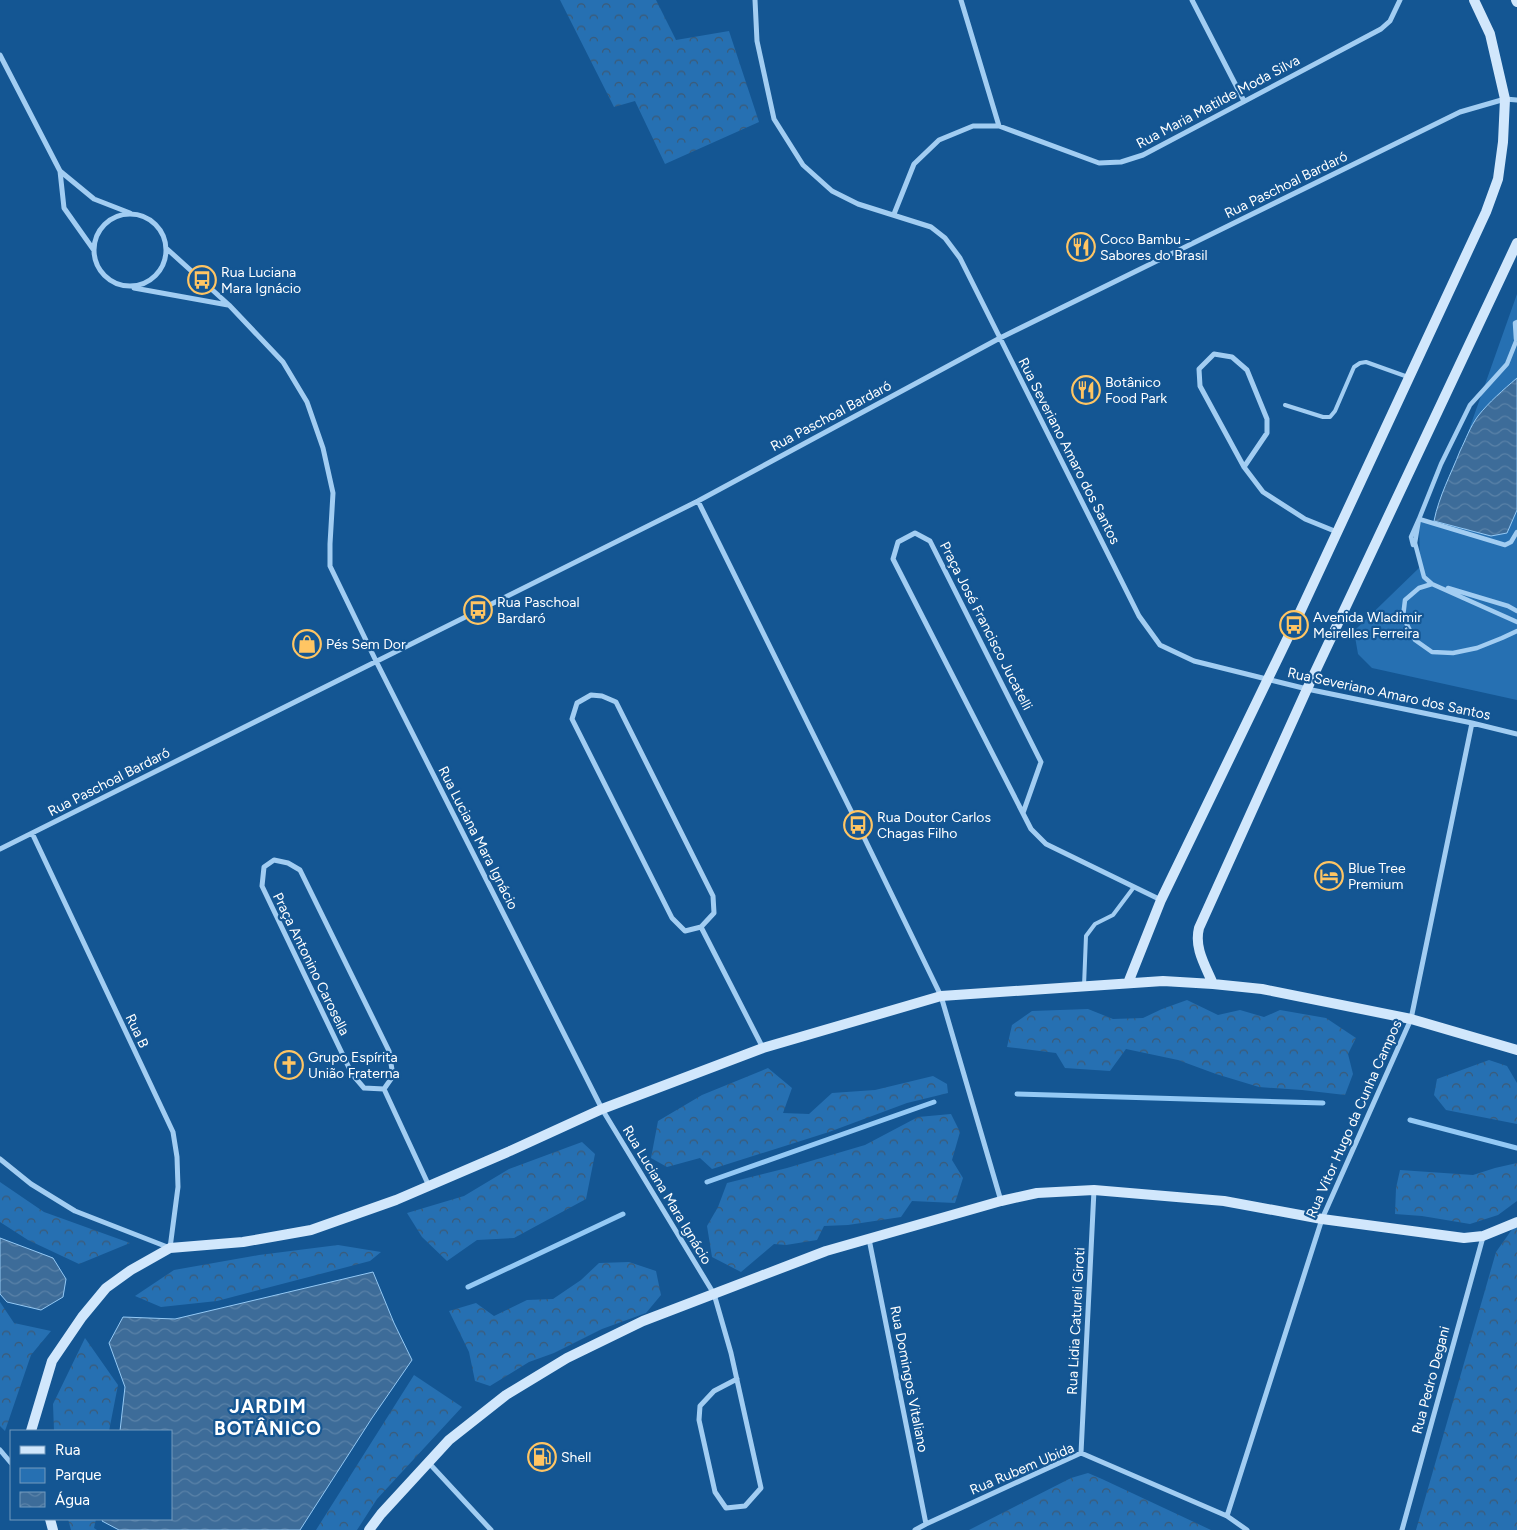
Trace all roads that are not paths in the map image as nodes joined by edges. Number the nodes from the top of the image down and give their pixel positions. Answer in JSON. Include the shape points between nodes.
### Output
{"nodes":[{"id":1,"x":754,"y":0,"type":"edge"},
{"id":2,"x":961,"y":0,"type":"edge"},
{"id":3,"x":1192,"y":0,"type":"edge"},
{"id":4,"x":1400,"y":0,"type":"edge"},
{"id":5,"x":1474,"y":0,"type":"edge"},
{"id":6,"x":0,"y":55,"type":"edge"},
{"id":7,"x":1505,"y":98,"type":"junction"},
{"id":8,"x":1517,"y":100,"type":"edge"},
{"id":9,"x":1244,"y":102,"type":"junction"},
{"id":10,"x":999,"y":126,"type":"junction"},
{"id":11,"x":60,"y":171,"type":"junction"},
{"id":12,"x":133,"y":214,"type":"junction"},
{"id":13,"x":894,"y":214,"type":"junction"},
{"id":14,"x":1517,"y":243,"type":"edge"},
{"id":15,"x":166,"y":248,"type":"junction"},
{"id":16,"x":93,"y":249,"type":"junction"},
{"id":17,"x":128,"y":287,"type":"junction"},
{"id":18,"x":229,"y":306,"type":"junction"},
{"id":19,"x":1517,"y":322,"type":"edge"},
{"id":20,"x":1000,"y":338,"type":"junction"},
{"id":21,"x":1517,"y":339,"type":"edge"},
{"id":22,"x":1409,"y":378,"type":"junction"},
{"id":23,"x":1285,"y":405,"type":"dead end"},
{"id":24,"x":1244,"y":467,"type":"junction"},
{"id":25,"x":698,"y":501,"type":"junction"},
{"id":26,"x":1419,"y":519,"type":"junction"},
{"id":27,"x":1337,"y":532,"type":"junction"},
{"id":28,"x":1517,"y":532,"type":"edge"},
{"id":29,"x":1432,"y":584,"type":"junction"},
{"id":30,"x":1517,"y":611,"type":"edge"},
{"id":31,"x":1517,"y":622,"type":"edge"},
{"id":32,"x":1517,"y":630,"type":"edge"},
{"id":33,"x":376,"y":661,"type":"junction"},
{"id":34,"x":1268,"y":678,"type":"junction"},
{"id":35,"x":1307,"y":689,"type":"junction"},
{"id":36,"x":1472,"y":723,"type":"junction"},
{"id":37,"x":1517,"y":734,"type":"edge"},
{"id":38,"x":1024,"y":813,"type":"junction"},
{"id":39,"x":32,"y":834,"type":"junction"},
{"id":40,"x":0,"y":849,"type":"edge"},
{"id":41,"x":1134,"y":887,"type":"junction"},
{"id":42,"x":1161,"y":900,"type":"junction"},
{"id":43,"x":701,"y":927,"type":"junction"},
{"id":44,"x":1128,"y":983,"type":"junction"},
{"id":45,"x":1213,"y":984,"type":"junction"},
{"id":46,"x":1084,"y":986,"type":"junction"},
{"id":47,"x":941,"y":996,"type":"junction"},
{"id":48,"x":1411,"y":1019,"type":"junction"},
{"id":49,"x":763,"y":1048,"type":"junction"},
{"id":50,"x":1517,"y":1050,"type":"edge"},
{"id":51,"x":384,"y":1089,"type":"junction"},
{"id":52,"x":602,"y":1108,"type":"junction"},
{"id":53,"x":0,"y":1159,"type":"edge"},
{"id":54,"x":429,"y":1186,"type":"junction"},
{"id":55,"x":1094,"y":1190,"type":"junction"},
{"id":56,"x":1001,"y":1201,"type":"junction"},
{"id":57,"x":1322,"y":1219,"type":"junction"},
{"id":58,"x":1517,"y":1222,"type":"edge"},
{"id":59,"x":1483,"y":1236,"type":"junction"},
{"id":60,"x":869,"y":1238,"type":"junction"},
{"id":61,"x":170,"y":1248,"type":"junction"},
{"id":62,"x":714,"y":1294,"type":"junction"},
{"id":63,"x":737,"y":1379,"type":"junction"},
{"id":64,"x":31,"y":1430,"type":"edge"},
{"id":65,"x":0,"y":1450,"type":"edge"},
{"id":66,"x":1081,"y":1453,"type":"junction"},
{"id":67,"x":10,"y":1462,"type":"edge"},
{"id":68,"x":428,"y":1462,"type":"junction"},
{"id":69,"x":1228,"y":1516,"type":"junction"},
{"id":70,"x":926,"y":1524,"type":"junction"},
{"id":71,"x":369,"y":1530,"type":"edge"},
{"id":72,"x":491,"y":1530,"type":"edge"},
{"id":73,"x":915,"y":1530,"type":"edge"},
{"id":74,"x":1247,"y":1530,"type":"edge"},
{"id":75,"x":1402,"y":1530,"type":"edge"}],
"edges":[{"from":1,"to":13,"type":"street","name":"Rua Severiano Amaro dos Santos","via":[[757,41],[774,119],[802,165],[832,191],[858,204]]},
{"from":2,"to":10,"type":"street"},
{"from":3,"to":9,"type":"street"},
{"from":4,"to":9,"type":"street","name":"Rua Maria Matilde Moda Silva","via":[[1390,21],[1381,29]]},
{"from":5,"to":7,"type":"main road","via":[[1490,34]]},
{"from":6,"to":11,"type":"street"},
{"from":7,"to":8,"type":"street","name":"Rua Paschoal Bardaró"},
{"from":7,"to":20,"type":"street","name":"Rua Paschoal Bardaró","via":[[1460,112]]},
{"from":7,"to":22,"type":"main road","via":[[1504,142],[1498,179],[1486,212]]},
{"from":9,"to":10,"type":"street","name":"Rua Maria Matilde Moda Silva","via":[[1143,156],[1121,162],[1099,163]]},
{"from":10,"to":13,"type":"street","name":"Rua Maria Matilde Moda Silva","via":[[973,126],[939,140],[914,164]]},
{"from":11,"to":12,"type":"street","via":[[94,199]]},
{"from":11,"to":16,"type":"street","via":[[64,208]]},
{"from":12,"to":15,"type":"street","via":[[149,218],[158,226]]},
{"from":12,"to":16,"type":"street","via":[[116,215],[107,220],[94,238]]},
{"from":13,"to":20,"type":"street","name":"Rua Severiano Amaro dos Santos","via":[[931,227],[945,238],[960,258]]},
{"from":14,"to":35,"type":"main road"},
{"from":15,"to":17,"type":"street","via":[[160,271],[151,280]]},
{"from":15,"to":18,"type":"street","name":"Rua Luciana Mara Ignácio"},
{"from":16,"to":17,"type":"street","via":[[99,270],[116,284]]},
{"from":17,"to":18,"type":"street"},
{"from":18,"to":33,"type":"street","name":"Rua Luciana Mara Ignácio","via":[[283,362],[308,402],[333,493],[330,566]]},
{"from":19,"to":21,"type":"street"},
{"from":20,"to":25,"type":"street","name":"Rua Paschoal Bardaró"},
{"from":20,"to":34,"type":"street","name":"Rua Severiano Amaro dos Santos","via":[[1139,616],[1160,645],[1194,660]]},
{"from":21,"to":26,"type":"street","via":[[1507,364],[1470,405]]},
{"from":22,"to":23,"type":"lane","via":[[1360,362],[1354,367],[1330,417],[1323,418]]},
{"from":22,"to":27,"type":"main road"},
{"from":24,"to":24,"type":"street","via":[[1200,386],[1199,369],[1214,354],[1232,356],[1247,370],[1267,419],[1266,432]]},
{"from":24,"to":27,"type":"street","via":[[1263,492],[1305,519]]},
{"from":25,"to":33,"type":"street","name":"Rua Paschoal Bardaró"},
{"from":25,"to":47,"type":"street"},
{"from":26,"to":28,"type":"street","via":[[1505,545]]},
{"from":26,"to":29,"type":"street","via":[[1415,543],[1424,577]]},
{"from":27,"to":34,"type":"main road"},
{"from":29,"to":30,"type":"street"},
{"from":29,"to":31,"type":"street"},
{"from":29,"to":32,"type":"street","via":[[1419,588],[1405,600],[1403,617],[1415,640],[1432,652],[1453,653],[1477,648]]},
{"from":33,"to":39,"type":"street","name":"Rua Paschoal Bardaró"},
{"from":33,"to":52,"type":"street","name":"Rua Luciana Mara Ignácio"},
{"from":34,"to":35,"type":"street","name":"Rua Severiano Amaro dos Santos"},
{"from":34,"to":42,"type":"main road"},
{"from":35,"to":36,"type":"street","name":"Rua Severiano Amaro dos Santos"},
{"from":35,"to":45,"type":"main road","via":[[1196,937],[1198,950]]},
{"from":36,"to":37,"type":"street","name":"Rua Severiano Amaro dos Santos"},
{"from":36,"to":48,"type":"street","name":"Rua Vitor Hugo da Cunha Campos"},
{"from":38,"to":38,"type":"street","name":"Praça José Francisco Jucatelli","via":[[892,559],[898,542],[915,534],[930,541],[1041,762]]},
{"from":38,"to":41,"type":"street","name":"Praça José Francisco Jucatelli","via":[[1031,829],[1046,844]]},
{"from":39,"to":40,"type":"street","name":"Rua Paschoal Bardaró"},
{"from":39,"to":61,"type":"street","name":"Rua B","via":[[173,1132],[178,1187]]},
{"from":41,"to":42,"type":"street","name":"Praça José Francisco Jucatelli"},
{"from":41,"to":46,"type":"lane","via":[[1113,914],[1095,924],[1086,936]]},
{"from":42,"to":44,"type":"main road"},
{"from":43,"to":43,"type":"street","via":[[714,913],[714,896],[616,702],[591,695],[576,703],[572,720],[672,918],[685,931]]},
{"from":43,"to":49,"type":"street"},
{"from":44,"to":45,"type":"main road"},
{"from":44,"to":46,"type":"main road"},
{"from":45,"to":48,"type":"main road","via":[[1262,989]]},
{"from":46,"to":47,"type":"main road"},
{"from":47,"to":49,"type":"main road"},
{"from":47,"to":56,"type":"street"},
{"from":48,"to":50,"type":"main road"},
{"from":48,"to":57,"type":"street","name":"Rua Vitor Hugo da Cunha Campos"},
{"from":49,"to":52,"type":"main road"},
{"from":51,"to":51,"type":"street","name":"Praça Antonino Carosella","via":[[393,1076],[389,1050],[300,870],[288,862],[274,860],[264,867],[262,886],[352,1074],[364,1088]]},
{"from":51,"to":54,"type":"street"},
{"from":52,"to":54,"type":"main road"},
{"from":52,"to":62,"type":"street","name":"Rua Luciana Mara Ignácio"},
{"from":53,"to":61,"type":"street","via":[[31,1184],[75,1211]]},
{"from":54,"to":61,"type":"main road","via":[[311,1230],[244,1242]]},
{"from":55,"to":56,"type":"main road","via":[[1037,1194]]},
{"from":55,"to":57,"type":"main road","via":[[1224,1201]]},
{"from":55,"to":66,"type":"street","name":"Rua Lidia Catureli Giroti"},
{"from":56,"to":60,"type":"main road"},
{"from":57,"to":59,"type":"main road","via":[[1464,1238]]},
{"from":57,"to":69,"type":"street","name":"Rua Vitor Hugo da Cunha Campos"},
{"from":58,"to":59,"type":"main road"},
{"from":59,"to":75,"type":"street","name":"Rua Pedro Degani"},
{"from":60,"to":62,"type":"main road"},
{"from":60,"to":70,"type":"street","name":"Rua Domingos Vitaliano"},
{"from":61,"to":64,"type":"main road","via":[[106,1288],[82,1317],[52,1361]]},
{"from":62,"to":63,"type":"street","name":"Rua Luciana Mara Ignácio"},
{"from":62,"to":68,"type":"main road","via":[[643,1321],[567,1358],[506,1395],[449,1440]]},
{"from":63,"to":63,"type":"street","name":"Rua Luciana Mara Ignácio","via":[[714,1391],[700,1406],[699,1420],[714,1492],[726,1508],[745,1506],[761,1488]]},
{"from":65,"to":67,"type":"street"},
{"from":66,"to":69,"type":"street","name":"Rua Rubem Ubida"},
{"from":66,"to":70,"type":"street","name":"Rua Rubem Ubida"},
{"from":68,"to":71,"type":"main road"},
{"from":68,"to":72,"type":"street"},
{"from":69,"to":74,"type":"street","name":"Rua Rubem Ubida"},
{"from":70,"to":73,"type":"street","name":"Rua Rubem Ubida"}]}
